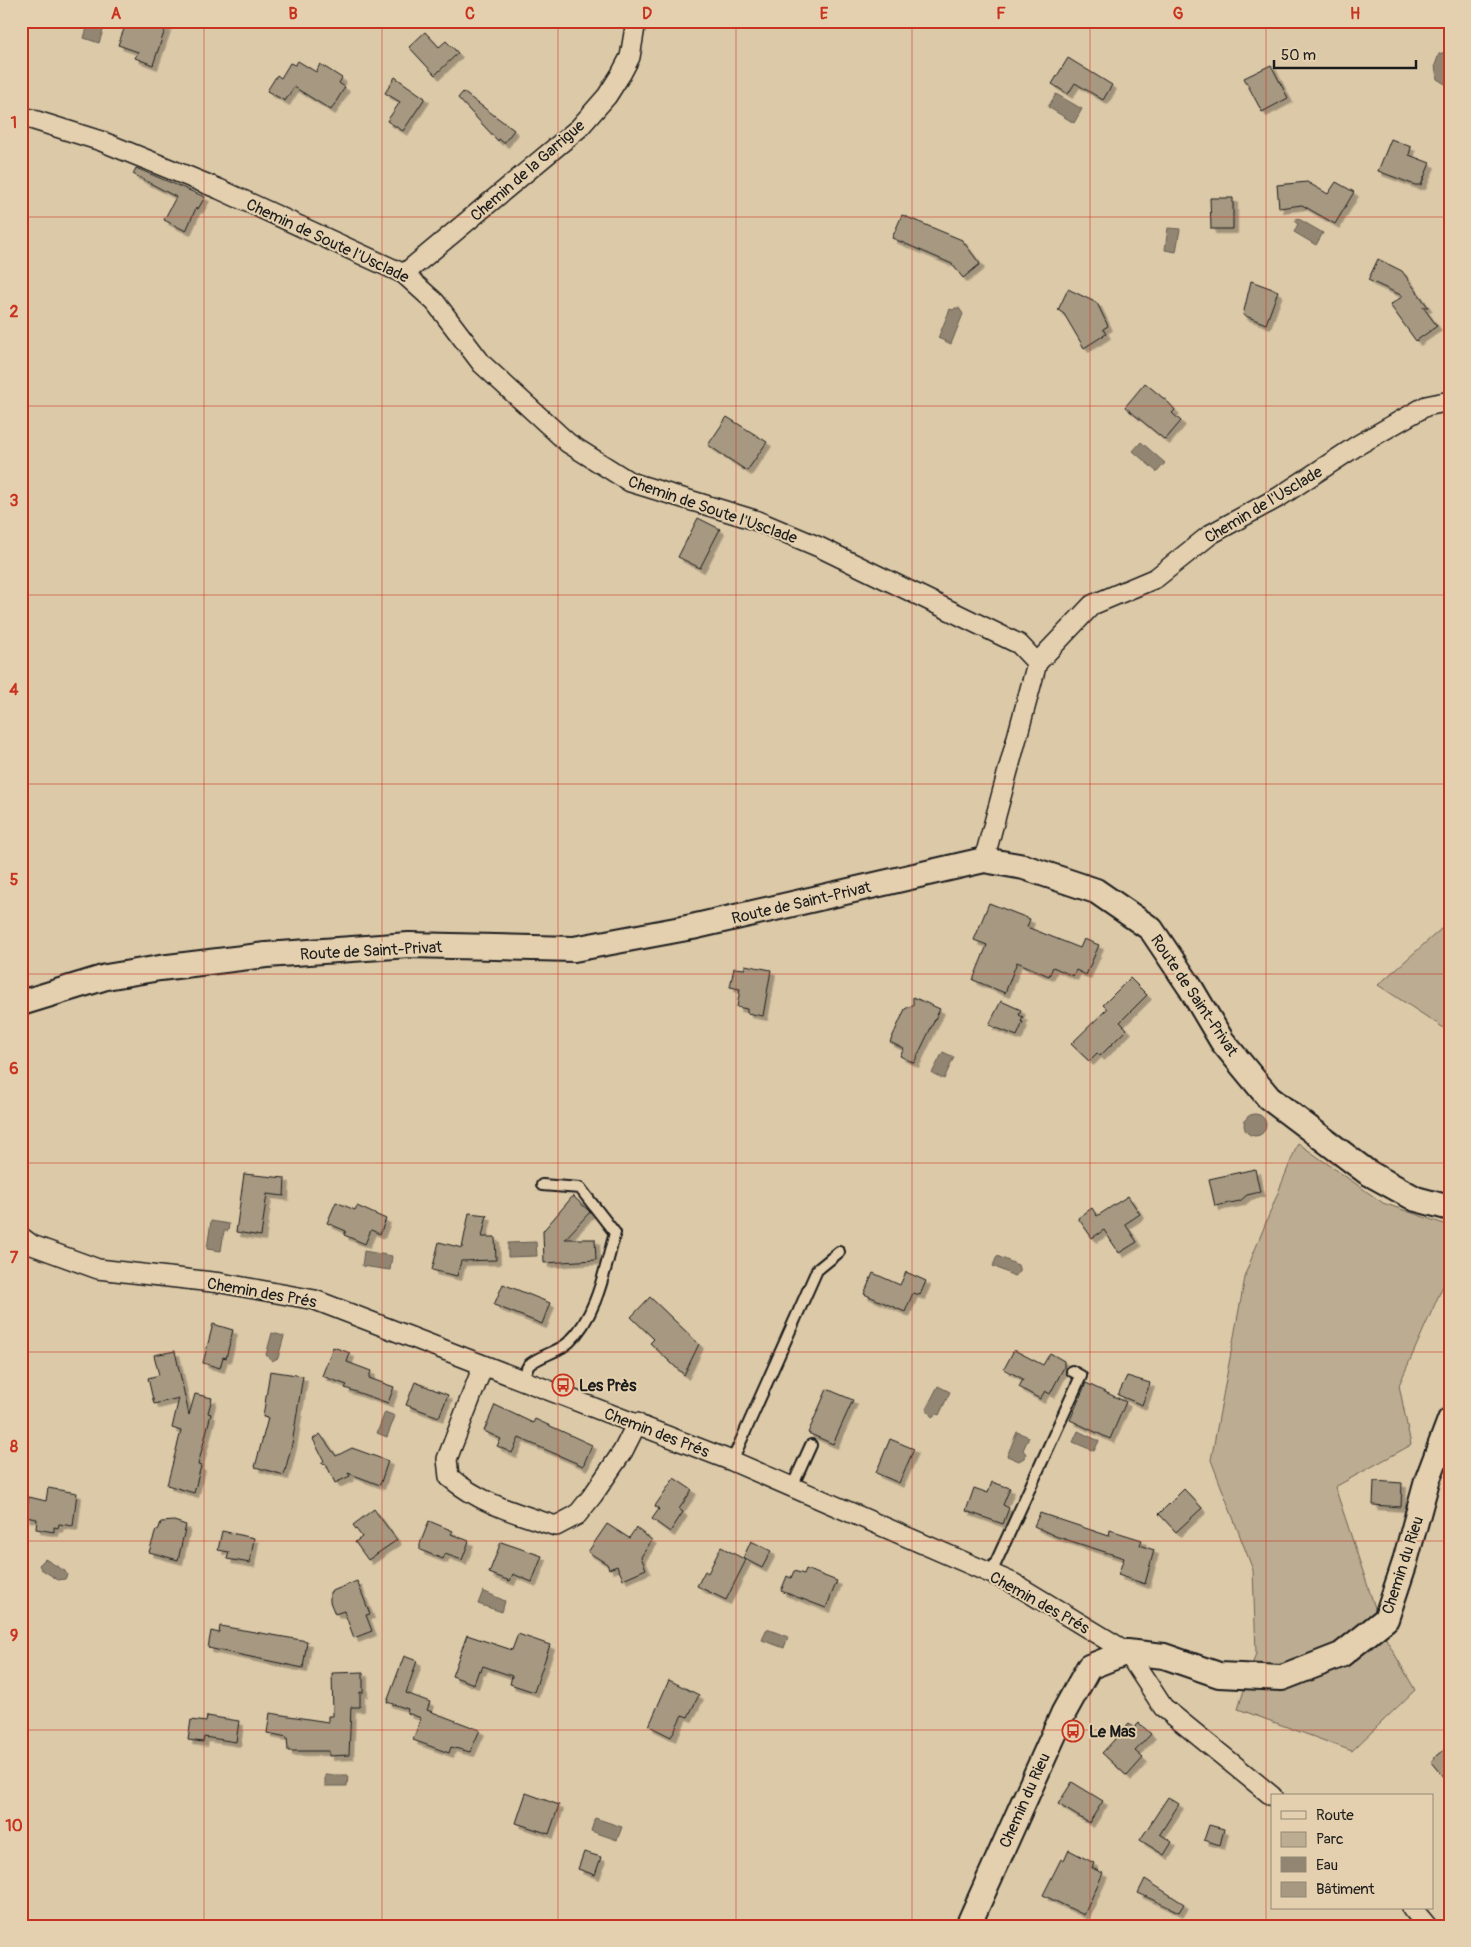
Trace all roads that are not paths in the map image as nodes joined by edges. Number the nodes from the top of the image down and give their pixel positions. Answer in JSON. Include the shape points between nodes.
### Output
{"nodes":[{"id":1,"x":636,"y":21,"type":"edge"},
{"id":2,"x":21,"y":116,"type":"edge"},
{"id":3,"x":404,"y":274,"type":"junction"},
{"id":4,"x":1450,"y":401,"type":"edge"},
{"id":5,"x":1037,"y":663,"type":"junction"},
{"id":6,"x":984,"y":860,"type":"junction"},
{"id":7,"x":21,"y":1003,"type":"edge"},
{"id":8,"x":542,"y":1185,"type":"dead end"},
{"id":9,"x":1450,"y":1208,"type":"edge"},
{"id":10,"x":21,"y":1237,"type":"edge"},
{"id":11,"x":839,"y":1252,"type":"dead end"},
{"id":12,"x":483,"y":1366,"type":"junction"},
{"id":13,"x":1072,"y":1371,"type":"dead end"},
{"id":14,"x":522,"y":1380,"type":"junction"},
{"id":15,"x":1450,"y":1420,"type":"edge"},
{"id":16,"x":637,"y":1423,"type":"junction"},
{"id":17,"x":811,"y":1445,"type":"dead end"},
{"id":18,"x":732,"y":1462,"type":"junction"},
{"id":19,"x":792,"y":1487,"type":"junction"},
{"id":20,"x":992,"y":1573,"type":"junction"},
{"id":21,"x":1126,"y":1652,"type":"junction"},
{"id":22,"x":1271,"y":1795,"type":"edge"},
{"id":23,"x":1414,"y":1910,"type":"edge"},
{"id":24,"x":968,"y":1926,"type":"edge"},
{"id":25,"x":1427,"y":1926,"type":"edge"}],
"edges":[{"from":1,"to":3,"type":"street","name":"Chemin de la Garrigue","via":[[630,57],[621,74],[579,128]]},
{"from":2,"to":3,"type":"street","name":"Chemin de Soute l'Usclade","via":[[101,141],[210,185]]},
{"from":3,"to":5,"type":"street","name":"Chemin de Soute l'Usclade","via":[[435,302],[482,364],[568,443],[630,482],[755,520],[819,547],[1019,644]]},
{"from":4,"to":5,"type":"street","name":"Chemin de l'Usclade","via":[[1426,406],[1358,445],[1279,497],[1210,534],[1156,578],[1092,604]]},
{"from":5,"to":6,"type":"street","name":"Chemin de l'Usclade"},
{"from":6,"to":7,"type":"street","name":"Route de Saint-Privat","via":[[574,950],[409,945],[266,955],[106,977]]},
{"from":6,"to":9,"type":"street","name":"Route de Saint-Privat","via":[[1024,867],[1096,891],[1151,930],[1222,1041],[1269,1098],[1367,1172],[1416,1199]]},
{"from":8,"to":14,"type":"lane","via":[[580,1188],[615,1233],[599,1293],[578,1331],[559,1350],[529,1365]]},
{"from":10,"to":12,"type":"street","name":"Chemin des Prés","via":[[98,1269],[221,1283],[315,1300]]},
{"from":11,"to":18,"type":"lane","via":[[817,1270]]},
{"from":12,"to":14,"type":"street","name":"Chemin des Prés"},
{"from":12,"to":16,"type":"street","via":[[447,1459],[449,1477],[468,1494],[501,1508],[556,1526],[577,1515],[623,1451]]},
{"from":13,"to":20,"type":"lane","via":[[1081,1376]]},
{"from":14,"to":16,"type":"street","name":"Chemin des Prés"},
{"from":15,"to":21,"type":"street","name":"Chemin du Rieu","via":[[1427,1481],[1386,1619],[1341,1655],[1282,1678],[1219,1675],[1164,1656]]},
{"from":16,"to":18,"type":"street","name":"Chemin des Prés"},
{"from":17,"to":19,"type":"lane"},
{"from":18,"to":19,"type":"street","name":"Chemin des Prés"},
{"from":19,"to":20,"type":"street","name":"Chemin des Prés"},
{"from":20,"to":21,"type":"street","name":"Chemin des Prés"},
{"from":21,"to":22,"type":"street","via":[[1163,1707]]},
{"from":21,"to":24,"type":"street","name":"Chemin du Rieu","via":[[1089,1667],[1064,1712]]},
{"from":23,"to":25,"type":"street"}]}
